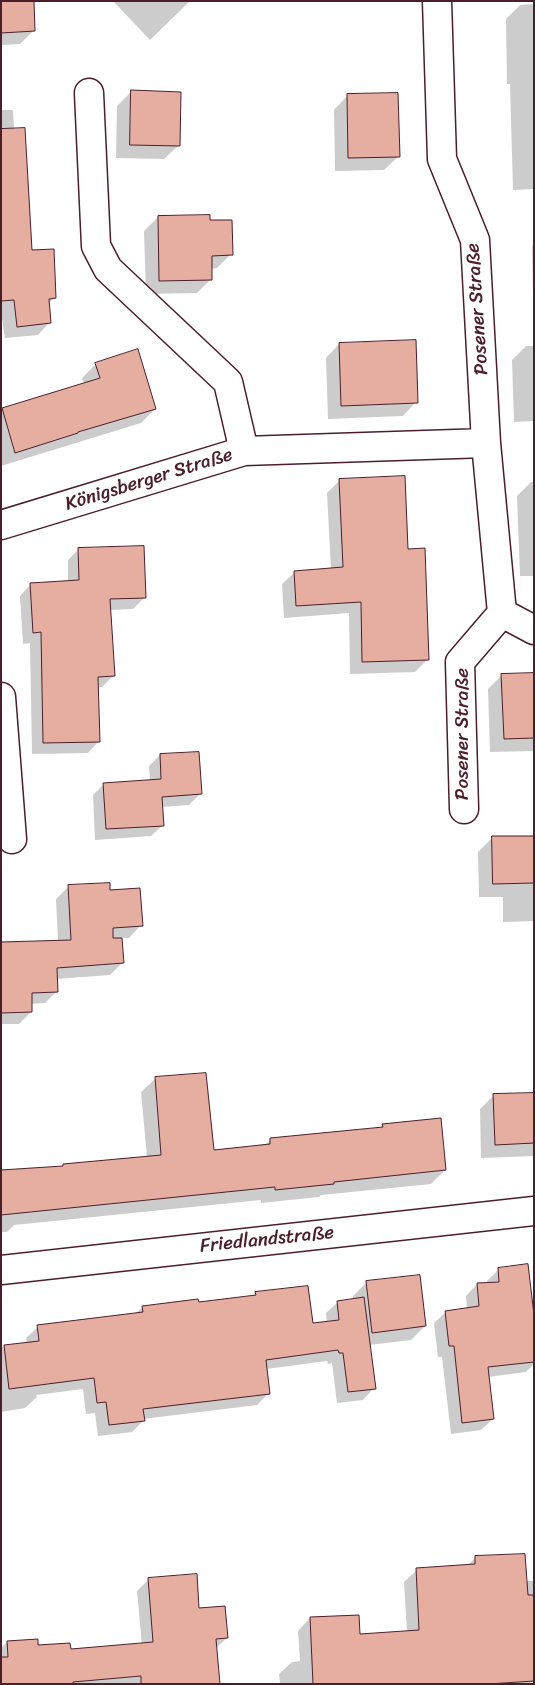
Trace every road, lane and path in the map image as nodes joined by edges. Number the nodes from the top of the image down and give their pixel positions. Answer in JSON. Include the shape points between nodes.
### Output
{"nodes":[{"id":1,"x":437,"y":1,"type":"edge"},
{"id":2,"x":89,"y":93,"type":"dead end"},
{"id":3,"x":486,"y":444,"type":"junction"},
{"id":4,"x":244,"y":451,"type":"junction"},
{"id":5,"x":1,"y":525,"type":"edge"},
{"id":6,"x":502,"y":613,"type":"junction"},
{"id":7,"x":534,"y":630,"type":"edge"},
{"id":8,"x":1,"y":697,"type":"edge"},
{"id":9,"x":464,"y":809,"type":"dead end"},
{"id":10,"x":12,"y":839,"type":"dead end"},
{"id":11,"x":534,"y":1211,"type":"edge"},
{"id":12,"x":1,"y":1270,"type":"edge"}],
"edges":[{"from":1,"to":3,"type":"street","name":"Posener Straße","via":[[442,159],[475,240]]},
{"from":2,"to":4,"type":"street","name":"Königsberger Straße","via":[[96,246],[108,269],[228,382]]},
{"from":3,"to":4,"type":"street"},
{"from":3,"to":6,"type":"street","name":"Posener Straße"},
{"from":4,"to":5,"type":"street","name":"Königsberger Straße"},
{"from":6,"to":7,"type":"street"},
{"from":6,"to":9,"type":"street","name":"Posener Straße","via":[[460,662]]},
{"from":8,"to":10,"type":"street"},
{"from":11,"to":12,"type":"street","name":"Friedlandstraße"}]}
